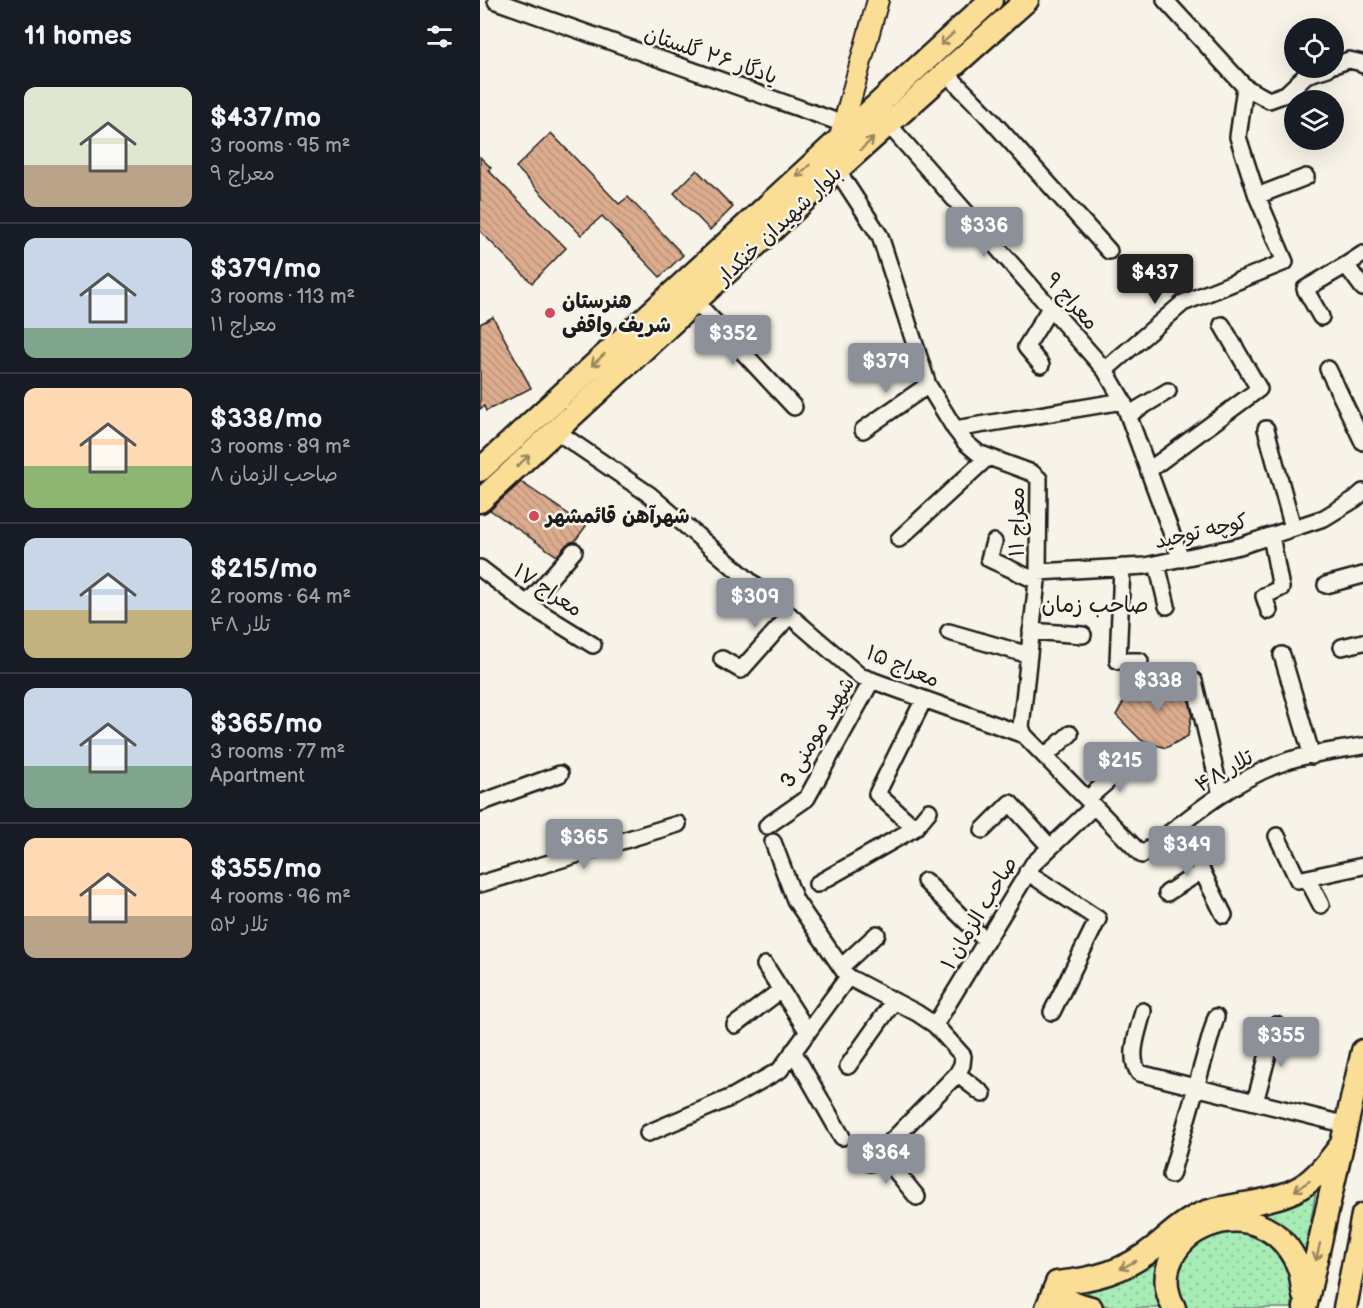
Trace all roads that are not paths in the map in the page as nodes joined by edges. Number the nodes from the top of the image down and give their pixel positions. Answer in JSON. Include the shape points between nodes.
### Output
{"nodes":[{"id":1,"x":878,"y":0,"type":"edge"},
{"id":2,"x":991,"y":0,"type":"edge"},
{"id":3,"x":1027,"y":0,"type":"edge"},
{"id":4,"x":1165,"y":0,"type":"edge"},
{"id":5,"x":496,"y":1,"type":"edge"},
{"id":6,"x":1344,"y":62,"type":"edge"},
{"id":7,"x":1363,"y":65,"type":"edge"},
{"id":8,"x":946,"y":73,"type":"junction"},
{"id":9,"x":1303,"y":78,"type":"edge"},
{"id":10,"x":1245,"y":87,"type":"junction"},
{"id":11,"x":889,"y":125,"type":"junction"},
{"id":12,"x":842,"y":130,"type":"junction"},
{"id":13,"x":837,"y":170,"type":"junction"},
{"id":14,"x":1306,"y":177,"type":"dead end"},
{"id":15,"x":1257,"y":196,"type":"junction"},
{"id":16,"x":1109,"y":251,"type":"dead end"},
{"id":17,"x":1363,"y":254,"type":"edge"},
{"id":18,"x":1346,"y":265,"type":"junction"},
{"id":19,"x":1363,"y":288,"type":"edge"},
{"id":20,"x":696,"y":302,"type":"junction"},
{"id":21,"x":1050,"y":308,"type":"junction"},
{"id":22,"x":1321,"y":317,"type":"dead end"},
{"id":23,"x":1222,"y":325,"type":"dead end"},
{"id":24,"x":1041,"y":365,"type":"dead end"},
{"id":25,"x":1328,"y":369,"type":"dead end"},
{"id":26,"x":1105,"y":370,"type":"junction"},
{"id":27,"x":928,"y":385,"type":"junction"},
{"id":28,"x":1168,"y":391,"type":"dead end"},
{"id":29,"x":794,"y":407,"type":"dead end"},
{"id":30,"x":1125,"y":408,"type":"junction"},
{"id":31,"x":955,"y":429,"type":"junction"},
{"id":32,"x":1266,"y":429,"type":"dead end"},
{"id":33,"x":863,"y":430,"type":"dead end"},
{"id":34,"x":556,"y":431,"type":"junction"},
{"id":35,"x":1363,"y":442,"type":"edge"},
{"id":36,"x":988,"y":457,"type":"junction"},
{"id":37,"x":480,"y":470,"type":"edge"},
{"id":38,"x":1149,"y":470,"type":"junction"},
{"id":39,"x":1363,"y":492,"type":"edge"},
{"id":40,"x":480,"y":501,"type":"edge"},
{"id":41,"x":1293,"y":528,"type":"junction"},
{"id":42,"x":1271,"y":536,"type":"junction"},
{"id":43,"x":899,"y":538,"type":"dead end"},
{"id":44,"x":994,"y":542,"type":"dead end"},
{"id":45,"x":574,"y":551,"type":"dead end"},
{"id":46,"x":1181,"y":558,"type":"junction"},
{"id":47,"x":1157,"y":564,"type":"junction"},
{"id":48,"x":1122,"y":567,"type":"junction"},
{"id":49,"x":480,"y":568,"type":"edge"},
{"id":50,"x":1363,"y":575,"type":"edge"},
{"id":51,"x":1037,"y":576,"type":"junction"},
{"id":52,"x":1326,"y":585,"type":"dead end"},
{"id":53,"x":527,"y":604,"type":"junction"},
{"id":54,"x":1167,"y":606,"type":"dead end"},
{"id":55,"x":1269,"y":611,"type":"dead end"},
{"id":56,"x":790,"y":615,"type":"junction"},
{"id":57,"x":1031,"y":631,"type":"junction"},
{"id":58,"x":949,"y":632,"type":"dead end"},
{"id":59,"x":1083,"y":635,"type":"dead end"},
{"id":60,"x":1363,"y":642,"type":"edge"},
{"id":61,"x":593,"y":645,"type":"dead end"},
{"id":62,"x":1342,"y":647,"type":"dead end"},
{"id":63,"x":1029,"y":655,"type":"junction"},
{"id":64,"x":1282,"y":655,"type":"dead end"},
{"id":65,"x":722,"y":659,"type":"dead end"},
{"id":66,"x":1140,"y":661,"type":"dead end"},
{"id":67,"x":872,"y":680,"type":"junction"},
{"id":68,"x":1194,"y":681,"type":"dead end"},
{"id":69,"x":924,"y":699,"type":"junction"},
{"id":70,"x":1070,"y":734,"type":"dead end"},
{"id":71,"x":1024,"y":735,"type":"junction"},
{"id":72,"x":1363,"y":746,"type":"edge"},
{"id":73,"x":1045,"y":756,"type":"junction"},
{"id":74,"x":1312,"y":756,"type":"junction"},
{"id":75,"x":1131,"y":761,"type":"dead end"},
{"id":76,"x":560,"y":774,"type":"dead end"},
{"id":77,"x":1221,"y":795,"type":"junction"},
{"id":78,"x":1090,"y":802,"type":"junction"},
{"id":79,"x":480,"y":803,"type":"edge"},
{"id":80,"x":929,"y":811,"type":"dead end"},
{"id":81,"x":678,"y":824,"type":"dead end"},
{"id":82,"x":1179,"y":825,"type":"junction"},
{"id":83,"x":767,"y":826,"type":"dead end"},
{"id":84,"x":915,"y":828,"type":"junction"},
{"id":85,"x":982,"y":830,"type":"dead end"},
{"id":86,"x":1277,"y":836,"type":"dead end"},
{"id":87,"x":773,"y":842,"type":"dead end"},
{"id":88,"x":1050,"y":847,"type":"junction"},
{"id":89,"x":1363,"y":866,"type":"edge"},
{"id":90,"x":1202,"y":871,"type":"junction"},
{"id":91,"x":1027,"y":873,"type":"junction"},
{"id":92,"x":1307,"y":878,"type":"junction"},
{"id":93,"x":925,"y":881,"type":"dead end"},
{"id":94,"x":480,"y":884,"type":"edge"},
{"id":95,"x":817,"y":884,"type":"dead end"},
{"id":96,"x":1167,"y":893,"type":"dead end"},
{"id":97,"x":1321,"y":905,"type":"dead end"},
{"id":98,"x":1224,"y":915,"type":"dead end"},
{"id":99,"x":877,"y":934,"type":"dead end"},
{"id":100,"x":986,"y":941,"type":"junction"},
{"id":101,"x":765,"y":965,"type":"dead end"},
{"id":102,"x":844,"y":972,"type":"junction"},
{"id":103,"x":781,"y":990,"type":"junction"},
{"id":104,"x":894,"y":1001,"type":"junction"},
{"id":105,"x":1143,"y":1011,"type":"dead end"},
{"id":106,"x":1052,"y":1012,"type":"dead end"},
{"id":107,"x":1216,"y":1017,"type":"dead end"},
{"id":108,"x":735,"y":1025,"type":"dead end"},
{"id":109,"x":936,"y":1025,"type":"junction"},
{"id":110,"x":1276,"y":1025,"type":"dead end"},
{"id":111,"x":807,"y":1032,"type":"junction"},
{"id":112,"x":793,"y":1052,"type":"junction"},
{"id":113,"x":1363,"y":1052,"type":"edge"},
{"id":114,"x":848,"y":1066,"type":"dead end"},
{"id":115,"x":957,"y":1074,"type":"junction"},
{"id":116,"x":1194,"y":1087,"type":"junction"},
{"id":117,"x":983,"y":1094,"type":"dead end"},
{"id":118,"x":1255,"y":1102,"type":"junction"},
{"id":119,"x":648,"y":1133,"type":"dead end"},
{"id":120,"x":1344,"y":1135,"type":"junction"},
{"id":121,"x":842,"y":1137,"type":"dead end"},
{"id":122,"x":1171,"y":1175,"type":"dead end"},
{"id":123,"x":918,"y":1197,"type":"dead end"},
{"id":124,"x":1363,"y":1215,"type":"edge"},
{"id":125,"x":1050,"y":1302,"type":"edge"},
{"id":126,"x":1091,"y":1308,"type":"edge"},
{"id":127,"x":1174,"y":1308,"type":"edge"},
{"id":128,"x":1305,"y":1308,"type":"edge"},
{"id":129,"x":1345,"y":1308,"type":"edge"}],
"edges":[{"from":1,"to":12,"type":"main road"},
{"from":2,"to":12,"type":"highway","name":"بلوار شهیدان خنکدار","one_way":true},
{"from":3,"to":8,"type":"highway","name":"بلوار شهیدان خنکدار"},
{"from":4,"to":10,"type":"street"},
{"from":5,"to":12,"type":"street","name":"یادگار ۲۶ گلستان"},
{"from":6,"to":7,"type":"street"},
{"from":8,"to":11,"type":"highway","name":"بلوار شهیدان خنکدار"},
{"from":8,"to":16,"type":"street"},
{"from":9,"to":10,"type":"street","via":[[1286,94],[1269,100]]},
{"from":10,"to":15,"type":"street","via":[[1238,137]]},
{"from":13,"to":11,"type":"highway","name":"بلوار شهیدان خنکدار","one_way":true},
{"from":11,"to":21,"type":"street","name":"معراج ۹"},
{"from":12,"to":37,"type":"highway","name":"بلوار شهیدان خنکدار","one_way":true},
{"from":13,"to":20,"type":"highway","name":"بلوار شهیدان خنکدار"},
{"from":13,"to":27,"type":"street","name":"معراج ۱۱","via":[[880,236]]},
{"from":14,"to":15,"type":"street"},
{"from":15,"to":26,"type":"street","via":[[1285,262],[1183,303]]},
{"from":17,"to":18,"type":"street"},
{"from":18,"to":19,"type":"street"},
{"from":18,"to":22,"type":"street","via":[[1305,290]]},
{"from":20,"to":29,"type":"street"},
{"from":20,"to":34,"type":"highway","name":"بلوار شهیدان خنکدار"},
{"from":21,"to":24,"type":"street","via":[[1026,347]]},
{"from":21,"to":26,"type":"street","name":"معراج ۹"},
{"from":23,"to":38,"type":"street","via":[[1259,389]]},
{"from":25,"to":35,"type":"street"},
{"from":26,"to":30,"type":"street","name":"معراج ۹"},
{"from":27,"to":31,"type":"street","name":"معراج ۱۱"},
{"from":27,"to":33,"type":"street"},
{"from":28,"to":30,"type":"street"},
{"from":30,"to":31,"type":"street"},
{"from":30,"to":38,"type":"street","name":"معراج ۹"},
{"from":31,"to":36,"type":"street","name":"معراج ۱۱","via":[[966,443]]},
{"from":32,"to":41,"type":"street"},
{"from":40,"to":34,"type":"highway","name":"بلوار شهیدان خنکدار","one_way":true},
{"from":34,"to":56,"type":"street","name":"معراج ۱۵","via":[[650,495]]},
{"from":36,"to":43,"type":"street"},
{"from":36,"to":51,"type":"street","name":"معراج ۱۱","via":[[1039,478]]},
{"from":38,"to":46,"type":"street","name":"معراج ۹"},
{"from":39,"to":41,"type":"street","name":"کوچه توحید","via":[[1324,518]]},
{"from":41,"to":42,"type":"street","name":"کوچه توحید"},
{"from":42,"to":46,"type":"street","name":"کوچه توحید"},
{"from":42,"to":55,"type":"street","via":[[1281,588],[1264,596]]},
{"from":44,"to":51,"type":"street","via":[[989,559]]},
{"from":45,"to":53,"type":"street"},
{"from":46,"to":47,"type":"street","name":"کوچه توحید"},
{"from":47,"to":48,"type":"street","name":"کوچه توحید"},
{"from":47,"to":54,"type":"street"},
{"from":48,"to":51,"type":"street","name":"کوچه توحید"},
{"from":48,"to":66,"type":"street","via":[[1118,662]]},
{"from":49,"to":53,"type":"street","name":"معراج ۱۷"},
{"from":50,"to":52,"type":"street"},
{"from":51,"to":57,"type":"street","name":"معراج ۱۱"},
{"from":53,"to":61,"type":"street","name":"معراج ۱۷"},
{"from":56,"to":65,"type":"street","via":[[741,670]]},
{"from":56,"to":67,"type":"street","name":"معراج ۱۵","via":[[860,676]]},
{"from":57,"to":59,"type":"street"},
{"from":57,"to":63,"type":"street","name":"معراج ۱۱"},
{"from":58,"to":63,"type":"street"},
{"from":60,"to":62,"type":"street"},
{"from":63,"to":71,"type":"street","name":"معراج ۱۱","via":[[1021,727]]},
{"from":64,"to":74,"type":"street"},
{"from":67,"to":69,"type":"street","name":"معراج ۱۵"},
{"from":67,"to":83,"type":"street","name":"شهید مومنی 3","via":[[807,798]]},
{"from":68,"to":77,"type":"street"},
{"from":69,"to":71,"type":"street","name":"معراج ۱۵"},
{"from":69,"to":84,"type":"street","via":[[877,794]]},
{"from":70,"to":73,"type":"street"},
{"from":71,"to":73,"type":"street","name":"تلار ۴۸"},
{"from":72,"to":74,"type":"street","name":"تلار ۴۸"},
{"from":73,"to":78,"type":"street","name":"تلار ۴۸"},
{"from":74,"to":77,"type":"street","name":"تلار ۴۸","via":[[1290,760]]},
{"from":75,"to":78,"type":"street","name":"صاحب الزمان ۱"},
{"from":76,"to":79,"type":"street"},
{"from":77,"to":82,"type":"street","name":"تلار ۴۸"},
{"from":78,"to":82,"type":"street","name":"تلار ۴۸","via":[[1142,855]]},
{"from":78,"to":88,"type":"street","name":"صاحب الزمان ۱"},
{"from":80,"to":84,"type":"street"},
{"from":81,"to":94,"type":"street"},
{"from":82,"to":90,"type":"street"},
{"from":84,"to":95,"type":"street"},
{"from":85,"to":88,"type":"street","via":[[1010,803]]},
{"from":86,"to":92,"type":"street","via":[[1298,880]]},
{"from":87,"to":102,"type":"street","via":[[795,900]]},
{"from":88,"to":91,"type":"street","name":"صاحب الزمان ۱"},
{"from":89,"to":92,"type":"street"},
{"from":90,"to":96,"type":"street"},
{"from":90,"to":98,"type":"street"},
{"from":91,"to":100,"type":"street","name":"صاحب الزمان ۱"},
{"from":91,"to":106,"type":"street","via":[[1098,919]]},
{"from":92,"to":97,"type":"street"},
{"from":93,"to":100,"type":"street"},
{"from":99,"to":102,"type":"street"},
{"from":100,"to":109,"type":"street","name":"صاحب الزمان ۱"},
{"from":101,"to":103,"type":"street"},
{"from":102,"to":104,"type":"street"},
{"from":102,"to":111,"type":"street"},
{"from":103,"to":108,"type":"street"},
{"from":103,"to":111,"type":"street"},
{"from":104,"to":109,"type":"street"},
{"from":104,"to":114,"type":"street"},
{"from":105,"to":116,"type":"street","via":[[1134,1066],[1139,1073]]},
{"from":107,"to":116,"type":"street"},
{"from":109,"to":115,"type":"street","via":[[963,1056]]},
{"from":110,"to":118,"type":"street"},
{"from":111,"to":112,"type":"street"},
{"from":112,"to":119,"type":"street","via":[[780,1070],[732,1097]]},
{"from":112,"to":121,"type":"street"},
{"from":113,"to":120,"type":"highway"},
{"from":115,"to":117,"type":"street"},
{"from":115,"to":123,"type":"street","via":[[875,1158]]},
{"from":116,"to":118,"type":"street"},
{"from":116,"to":122,"type":"street"},
{"from":118,"to":120,"type":"street"},
{"from":120,"to":125,"type":"highway","one_way":true,"via":[[1325,1168],[1286,1196],[1203,1213],[1123,1268],[1103,1276],[1057,1283]]},
{"from":120,"to":128,"type":"highway","one_way":true},
{"from":124,"to":129,"type":"highway"},
{"from":125,"to":126,"type":"highway"},
{"from":127,"to":128,"type":"highway","via":[[1167,1281],[1181,1244],[1196,1230],[1226,1221],[1243,1221],[1267,1230],[1290,1250],[1300,1270]]}]}
